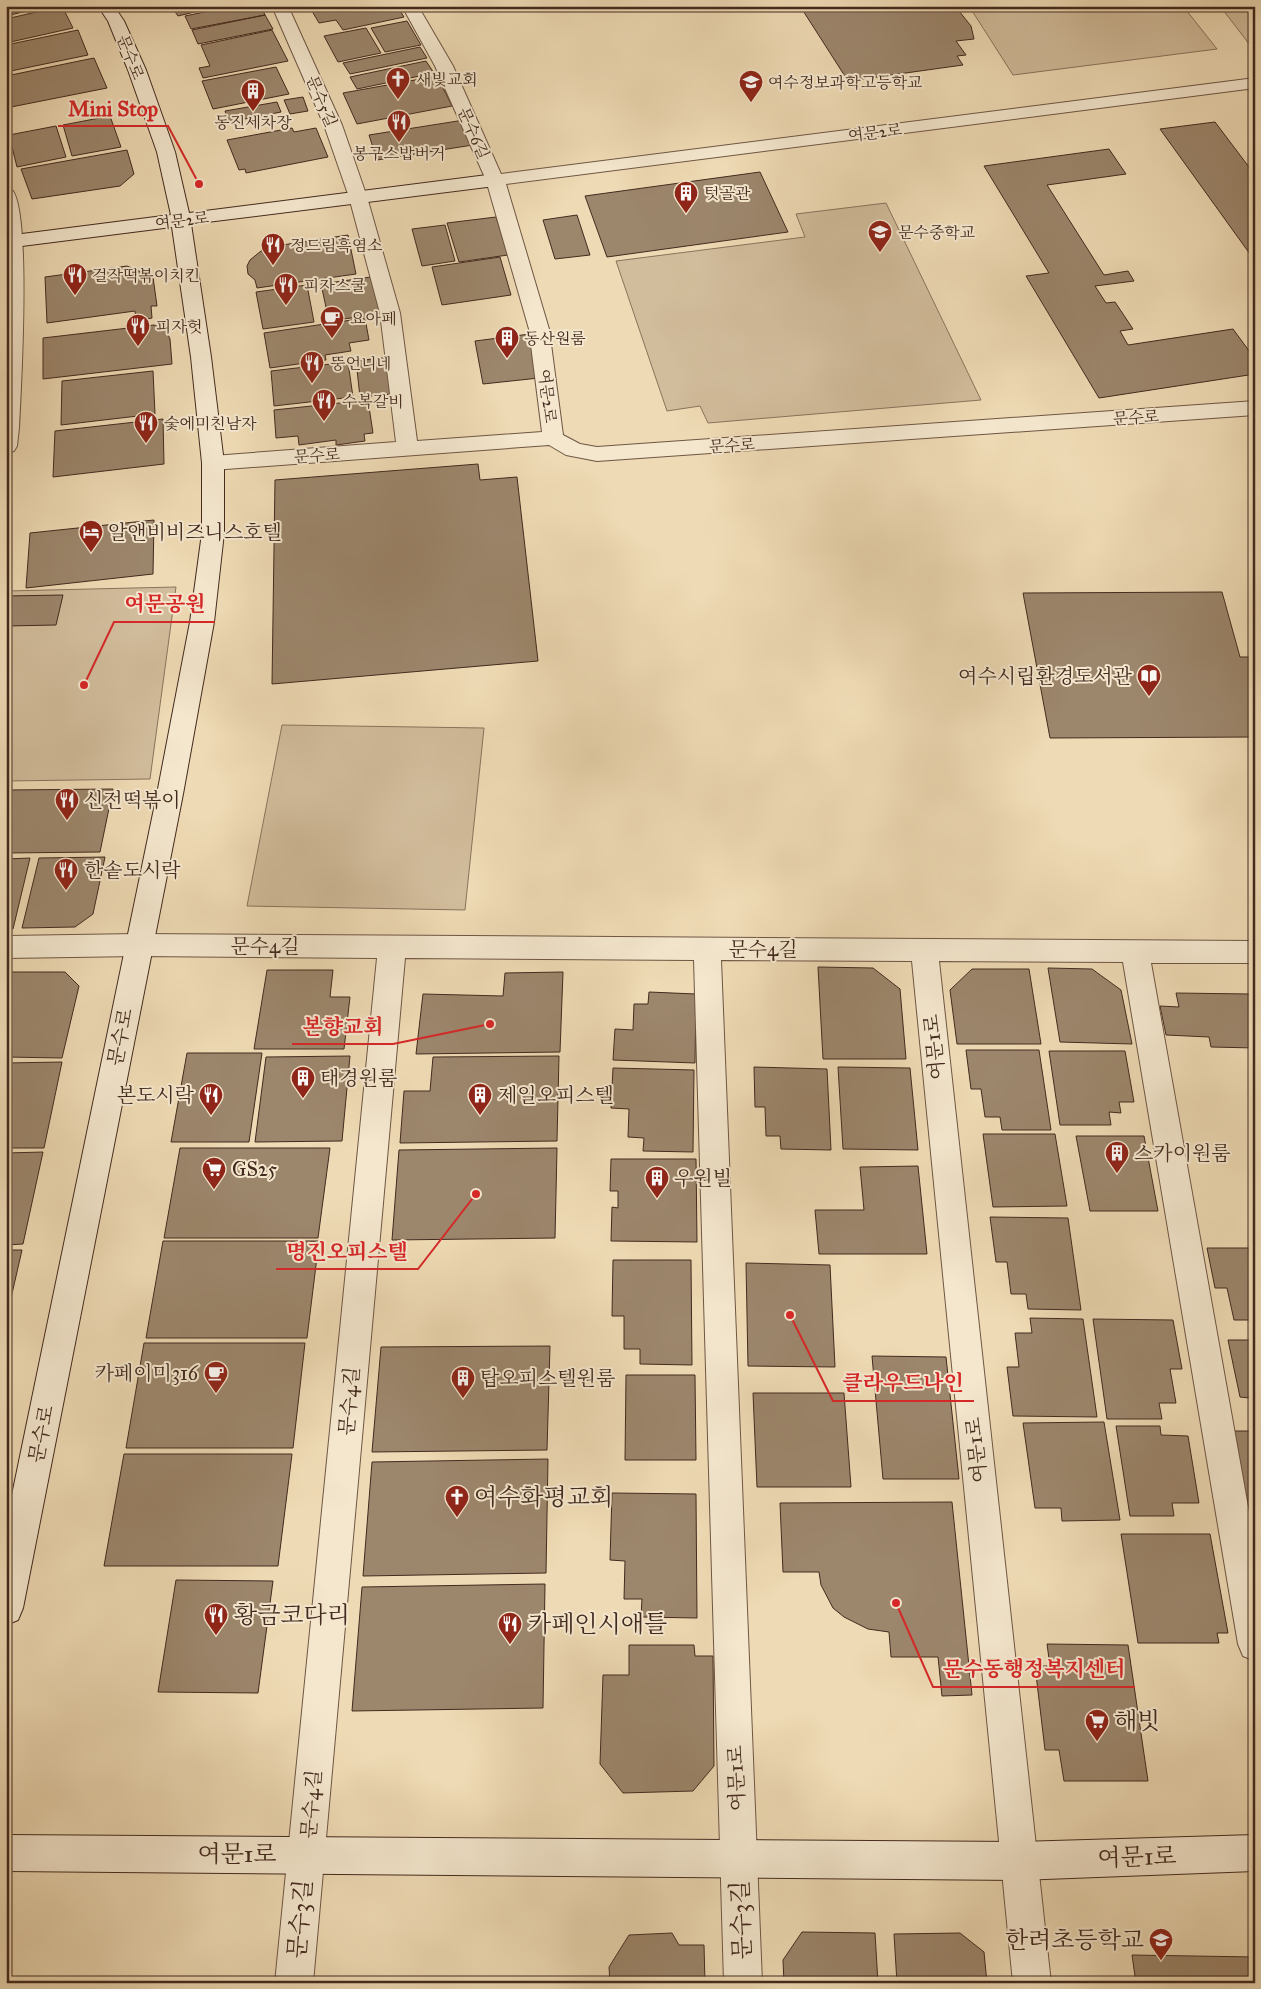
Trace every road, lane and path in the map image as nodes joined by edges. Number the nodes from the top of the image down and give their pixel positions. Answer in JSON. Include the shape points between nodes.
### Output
{"nodes":[{"id":1,"x":106,"y":6,"type":"edge"},
{"id":2,"x":280,"y":6,"type":"edge"},
{"id":3,"x":410,"y":6,"type":"edge"},
{"id":4,"x":1255,"y":83,"type":"edge"},
{"id":5,"x":495,"y":180,"type":"junction"},
{"id":6,"x":6,"y":195,"type":"edge"},
{"id":7,"x":358,"y":197,"type":"junction"},
{"id":8,"x":182,"y":220,"type":"junction"},
{"id":9,"x":9,"y":242,"type":"edge"},
{"id":10,"x":1255,"y":408,"type":"edge"},
{"id":11,"x":553,"y":438,"type":"junction"},
{"id":12,"x":6,"y":446,"type":"edge"},
{"id":13,"x":407,"y":448,"type":"junction"},
{"id":14,"x":213,"y":463,"type":"junction"},
{"id":15,"x":138,"y":945,"type":"junction"},
{"id":16,"x":6,"y":947,"type":"edge"},
{"id":17,"x":392,"y":947,"type":"junction"},
{"id":18,"x":707,"y":949,"type":"junction"},
{"id":19,"x":924,"y":950,"type":"junction"},
{"id":20,"x":1135,"y":951,"type":"junction"},
{"id":21,"x":1255,"y":952,"type":"edge"},
{"id":22,"x":6,"y":1608,"type":"edge"},
{"id":23,"x":1255,"y":1644,"type":"edge"},
{"id":24,"x":6,"y":1853,"type":"edge"},
{"id":25,"x":1255,"y":1853,"type":"edge"},
{"id":26,"x":306,"y":1855,"type":"junction"},
{"id":27,"x":738,"y":1858,"type":"junction"},
{"id":28,"x":1019,"y":1861,"type":"junction"},
{"id":29,"x":294,"y":1983,"type":"edge"},
{"id":30,"x":743,"y":1983,"type":"edge"},
{"id":31,"x":1032,"y":1983,"type":"edge"}],
"edges":[{"from":1,"to":8,"type":"street","name":"문수로","via":[[137,70],[166,152]]},
{"from":2,"to":7,"type":"street","name":"문수5길","via":[[333,125]]},
{"from":3,"to":5,"type":"street","name":"문수6길","via":[[444,66]]},
{"from":4,"to":5,"type":"street","name":"여문2로"},
{"from":5,"to":7,"type":"street","name":"여문2로"},
{"from":5,"to":11,"type":"street","name":"여문2로","via":[[539,329]]},
{"from":6,"to":9,"type":"street","via":[[10,209]]},
{"from":7,"to":8,"type":"street","name":"여문2로"},
{"from":7,"to":13,"type":"street","via":[[390,313]]},
{"from":8,"to":9,"type":"street","name":"여문2로"},
{"from":8,"to":14,"type":"street","name":"문수로"},
{"from":9,"to":12,"type":"street","via":[[10,414]]},
{"from":10,"to":11,"type":"street","name":"문수로","via":[[597,454],[574,450]]},
{"from":11,"to":13,"type":"street","name":"문수로"},
{"from":13,"to":14,"type":"street","name":"문수로"},
{"from":14,"to":15,"type":"street","name":"문수로","via":[[213,533],[202,622]]},
{"from":15,"to":16,"type":"street","name":"문수4길"},
{"from":15,"to":17,"type":"street","name":"문수4길"},
{"from":15,"to":22,"type":"street","name":"문수로"},
{"from":17,"to":18,"type":"street","name":"문수4길"},
{"from":17,"to":26,"type":"street","name":"문수4길"},
{"from":18,"to":19,"type":"street","name":"문수4길"},
{"from":18,"to":27,"type":"street","name":"여문1로"},
{"from":19,"to":20,"type":"street","name":"문수4길"},
{"from":19,"to":28,"type":"street","name":"여문1로"},
{"from":20,"to":21,"type":"street","name":"문수4길"},
{"from":20,"to":23,"type":"street"},
{"from":24,"to":26,"type":"street","name":"여문1로"},
{"from":25,"to":28,"type":"street","name":"여문1로"},
{"from":26,"to":27,"type":"street","name":"여문1로"},
{"from":26,"to":29,"type":"street","name":"문수3길"},
{"from":27,"to":28,"type":"street","name":"여문1로"},
{"from":27,"to":30,"type":"street","name":"문수3길"},
{"from":28,"to":31,"type":"street","name":"여문1로"}]}
